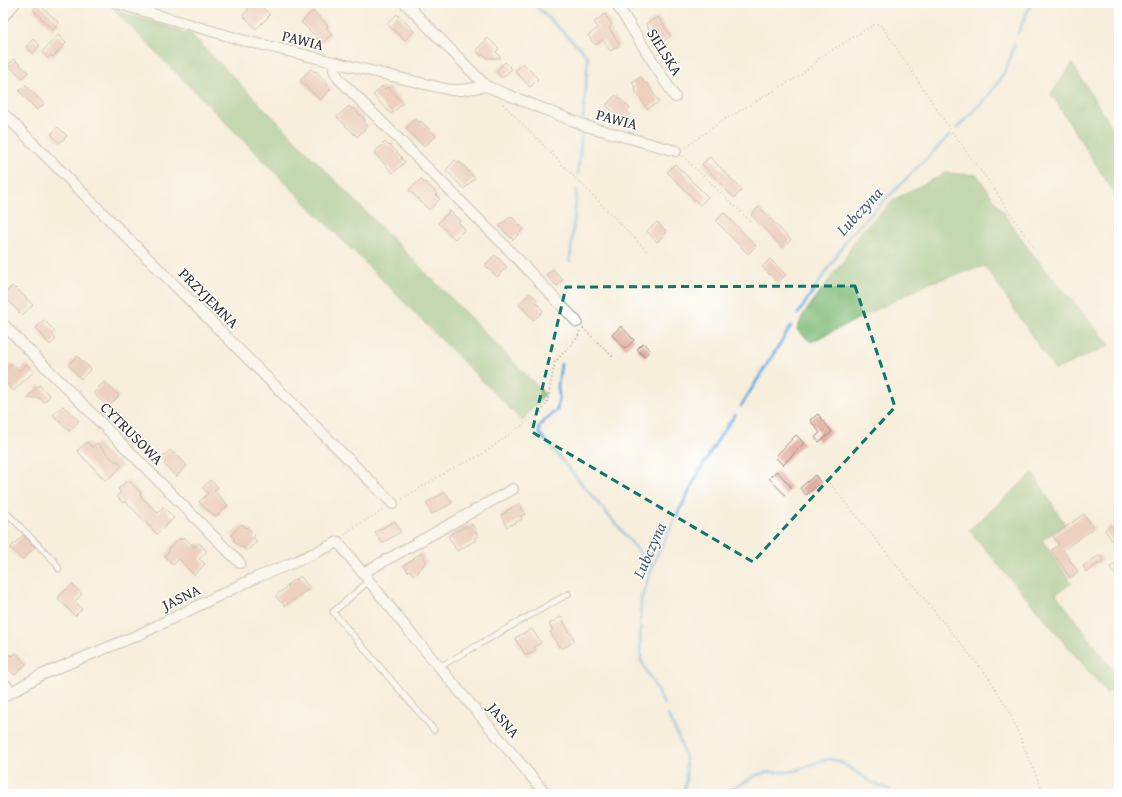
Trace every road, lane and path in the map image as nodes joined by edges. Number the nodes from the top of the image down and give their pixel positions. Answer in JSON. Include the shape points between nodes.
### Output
{"nodes":[{"id":1,"x":15,"y":3,"type":"edge"},
{"id":2,"x":116,"y":3,"type":"edge"},
{"id":3,"x":405,"y":3,"type":"edge"},
{"id":4,"x":616,"y":3,"type":"edge"},
{"id":5,"x":3,"y":17,"type":"edge"},
{"id":6,"x":333,"y":62,"type":"junction"},
{"id":7,"x":486,"y":86,"type":"junction"},
{"id":8,"x":675,"y":97,"type":"dead end"},
{"id":9,"x":502,"y":103,"type":"dead end"},
{"id":10,"x":3,"y":113,"type":"edge"},
{"id":11,"x":677,"y":151,"type":"junction"},
{"id":12,"x":752,"y":223,"type":"dead end"},
{"id":13,"x":1034,"y":248,"type":"dead end"},
{"id":14,"x":647,"y":251,"type":"dead end"},
{"id":15,"x":578,"y":322,"type":"dead end"},
{"id":16,"x":3,"y":324,"type":"edge"},
{"id":17,"x":614,"y":358,"type":"dead end"},
{"id":18,"x":827,"y":480,"type":"dead end"},
{"id":19,"x":513,"y":489,"type":"dead end"},
{"id":20,"x":393,"y":504,"type":"junction"},
{"id":21,"x":3,"y":509,"type":"edge"},
{"id":22,"x":338,"y":542,"type":"junction"},
{"id":23,"x":240,"y":563,"type":"dead end"},
{"id":24,"x":58,"y":569,"type":"dead end"},
{"id":25,"x":366,"y":577,"type":"junction"},
{"id":26,"x":568,"y":594,"type":"dead end"},
{"id":27,"x":439,"y":666,"type":"junction"},
{"id":28,"x":3,"y":682,"type":"edge"},
{"id":29,"x":12,"y":692,"type":"junction"},
{"id":30,"x":3,"y":697,"type":"edge"},
{"id":31,"x":434,"y":730,"type":"dead end"},
{"id":32,"x":546,"y":794,"type":"edge"},
{"id":33,"x":1044,"y":794,"type":"edge"}],
"edges":[{"from":1,"to":5,"type":"street"},
{"from":2,"to":6,"type":"street","name":"PAWIA","via":[[242,40]]},
{"from":3,"to":7,"type":"street","name":"PAWIA"},
{"from":4,"to":8,"type":"street","name":"SIELSKA"},
{"from":6,"to":7,"type":"street","name":"PAWIA","via":[[450,90]]},
{"from":6,"to":15,"type":"street","via":[[339,79]]},
{"from":7,"to":11,"type":"street","name":"PAWIA","via":[[586,126]]},
{"from":9,"to":14,"type":"path"},
{"from":10,"to":20,"type":"street","name":"PRZYJEMNA"},
{"from":11,"to":12,"type":"path"},
{"from":11,"to":13,"type":"path","via":[[720,122],[801,75],[820,57],[877,24],[882,26],[949,128]]},
{"from":16,"to":23,"type":"street","name":"CYTRUSOWA"},
{"from":17,"to":20,"type":"path","via":[[580,325],[578,337],[555,362],[547,403],[542,411],[481,455],[446,472]]},
{"from":18,"to":33,"type":"path","via":[[990,678],[1009,711]]},
{"from":19,"to":25,"type":"street"},
{"from":20,"to":22,"type":"path","via":[[349,530]]},
{"from":21,"to":24,"type":"lane","via":[[55,562]]},
{"from":22,"to":25,"type":"street","name":"JASNA"},
{"from":22,"to":29,"type":"street","name":"JASNA","via":[[255,578],[138,635],[40,675]]},
{"from":25,"to":27,"type":"street","name":"JASNA"},
{"from":25,"to":31,"type":"lane","via":[[333,612]]},
{"from":26,"to":27,"type":"lane"},
{"from":27,"to":32,"type":"street","name":"JASNA"},
{"from":28,"to":29,"type":"street"},
{"from":29,"to":30,"type":"street","name":"JASNA"}]}
